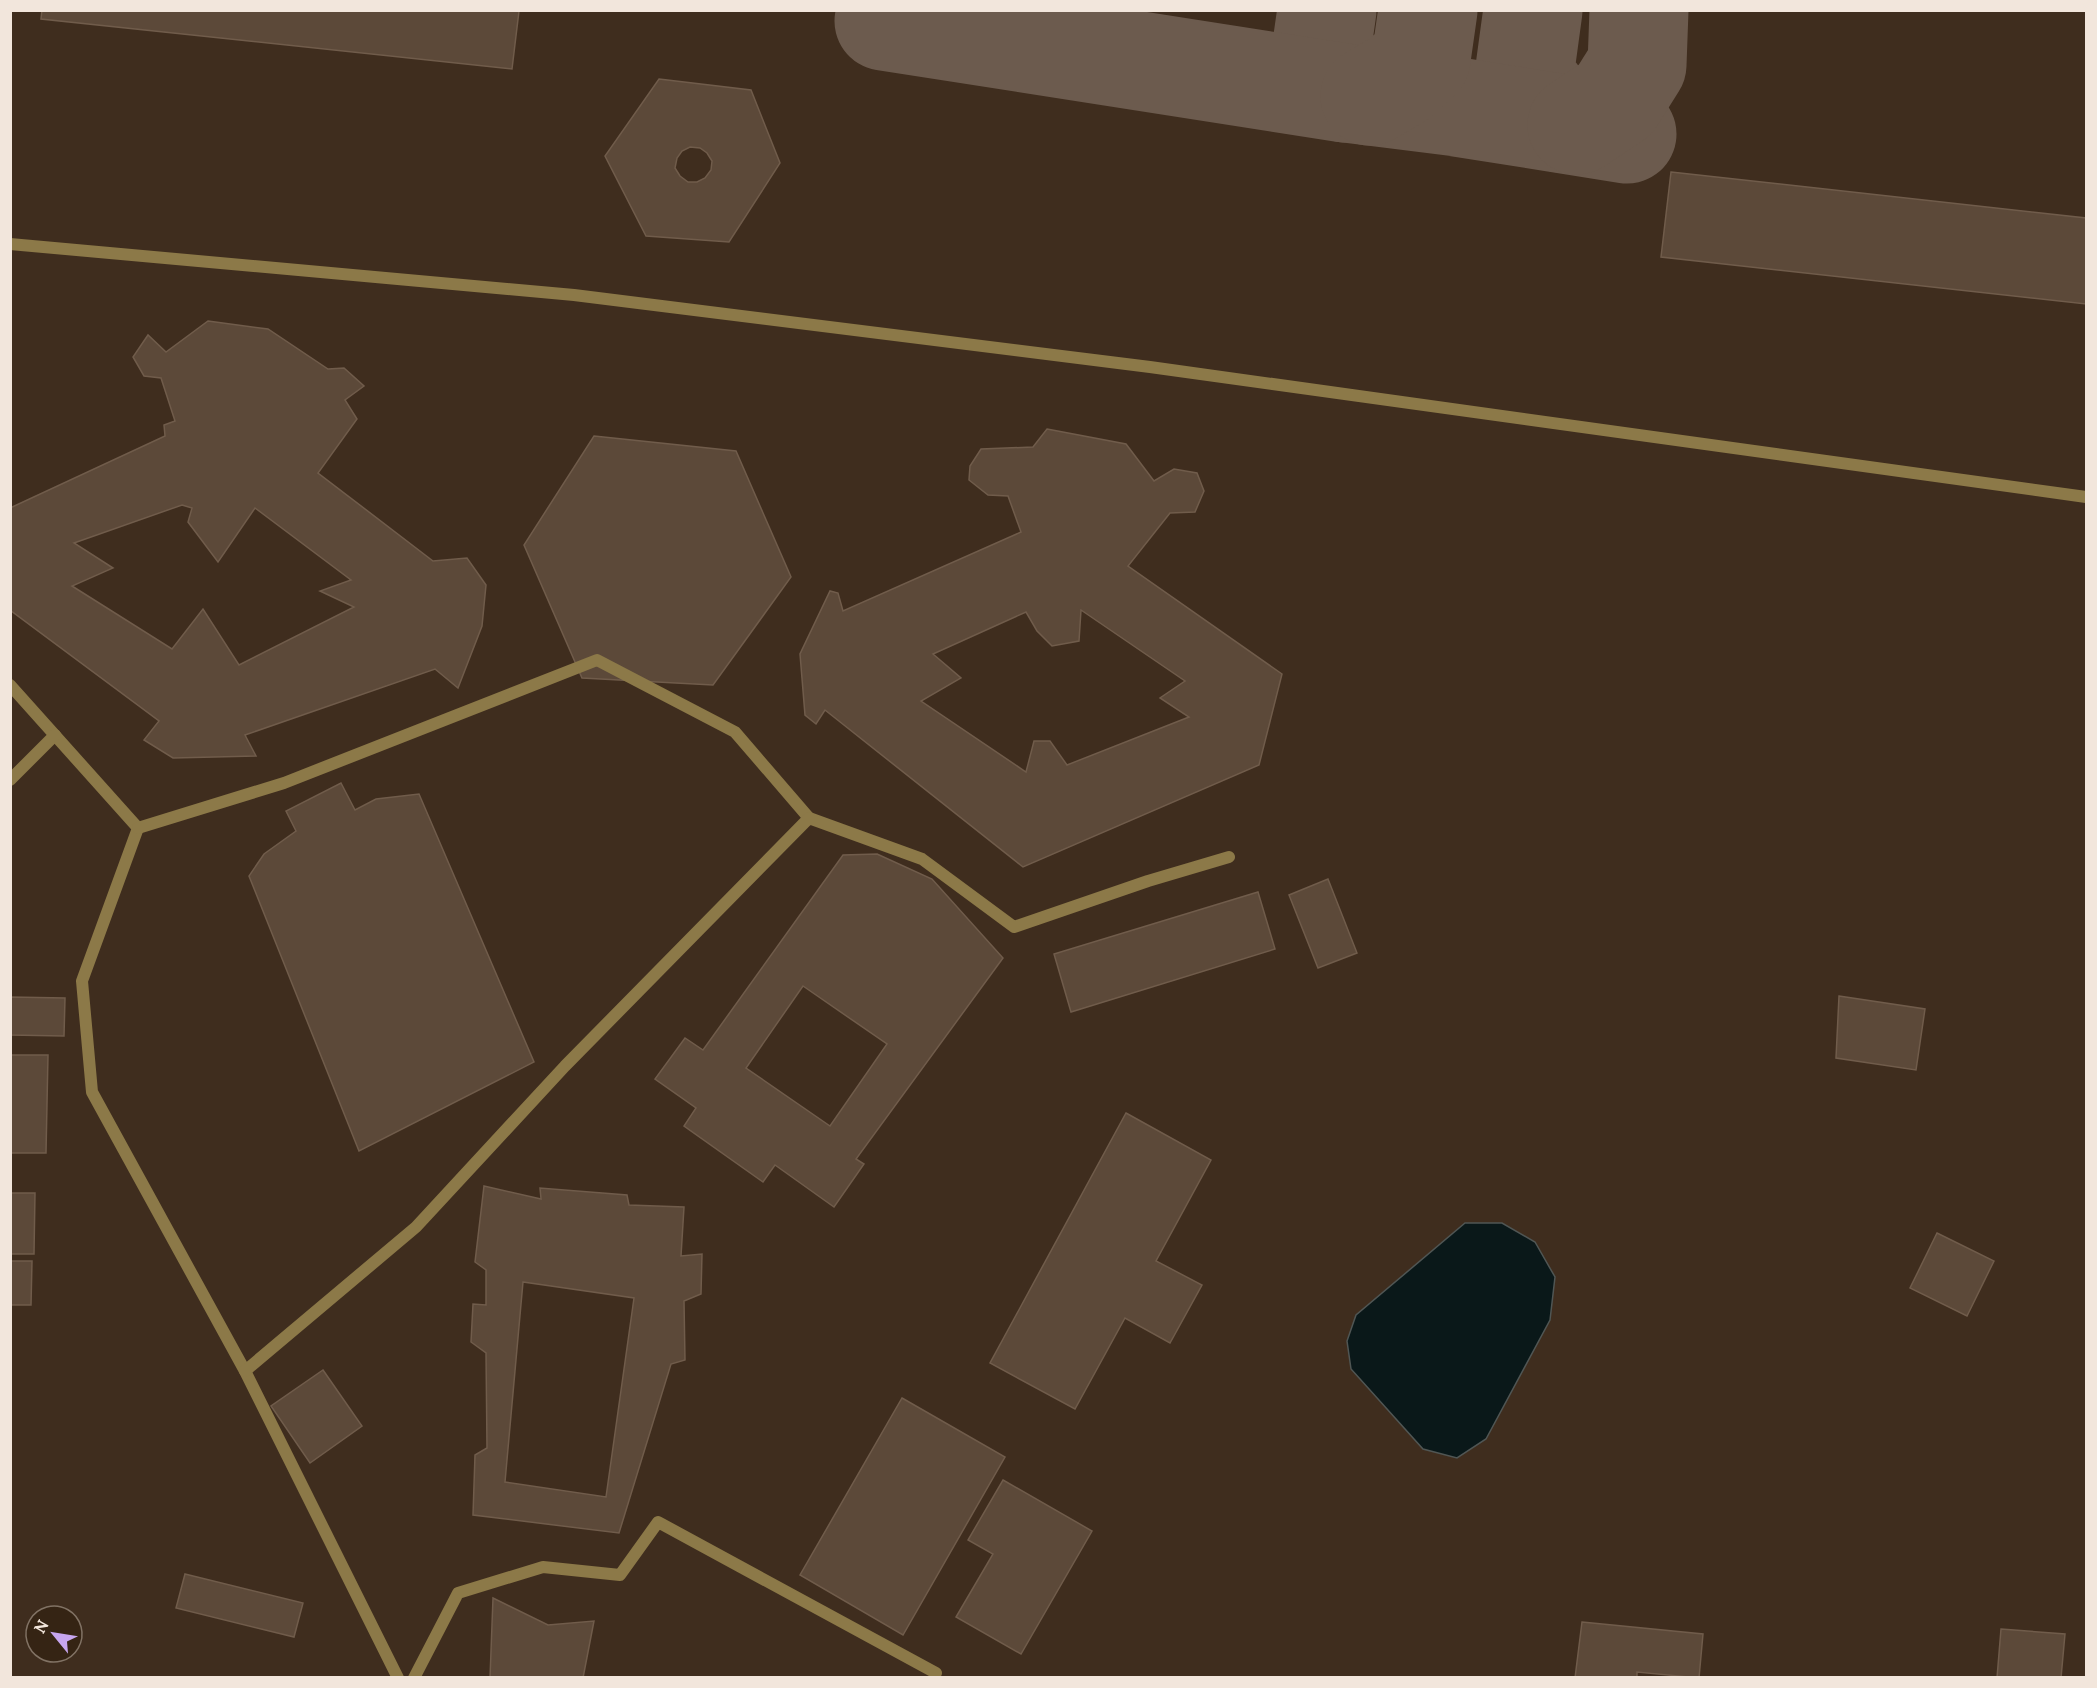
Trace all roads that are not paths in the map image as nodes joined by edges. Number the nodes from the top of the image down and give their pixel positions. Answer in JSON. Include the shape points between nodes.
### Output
{"nodes":[{"id":1,"x":10,"y":244,"type":"edge"},
{"id":2,"x":2086,"y":496,"type":"edge"},
{"id":3,"x":10,"y":685,"type":"edge"},
{"id":4,"x":54,"y":735,"type":"junction"},
{"id":5,"x":10,"y":780,"type":"edge"},
{"id":6,"x":809,"y":818,"type":"junction"},
{"id":7,"x":138,"y":828,"type":"junction"},
{"id":8,"x":1229,"y":857,"type":"dead end"},
{"id":9,"x":245,"y":1371,"type":"junction"},
{"id":10,"x":936,"y":1673,"type":"dead end"},
{"id":11,"x":398,"y":1677,"type":"edge"},
{"id":12,"x":414,"y":1677,"type":"edge"}],
"edges":[{"from":1,"to":2,"type":"lane","via":[[574,295],[1150,367]]},
{"from":3,"to":4,"type":"lane"},
{"from":4,"to":5,"type":"lane"},
{"from":4,"to":7,"type":"lane"},
{"from":6,"to":7,"type":"lane","via":[[735,732],[597,660],[284,783]]},
{"from":6,"to":8,"type":"lane","via":[[922,859],[1014,927]]},
{"from":6,"to":9,"type":"lane","via":[[565,1066],[416,1227]]},
{"from":7,"to":9,"type":"lane","via":[[82,981],[93,1092]]},
{"from":9,"to":11,"type":"lane"},
{"from":10,"to":12,"type":"lane","via":[[658,1522],[620,1575],[543,1567],[458,1593]]}]}
